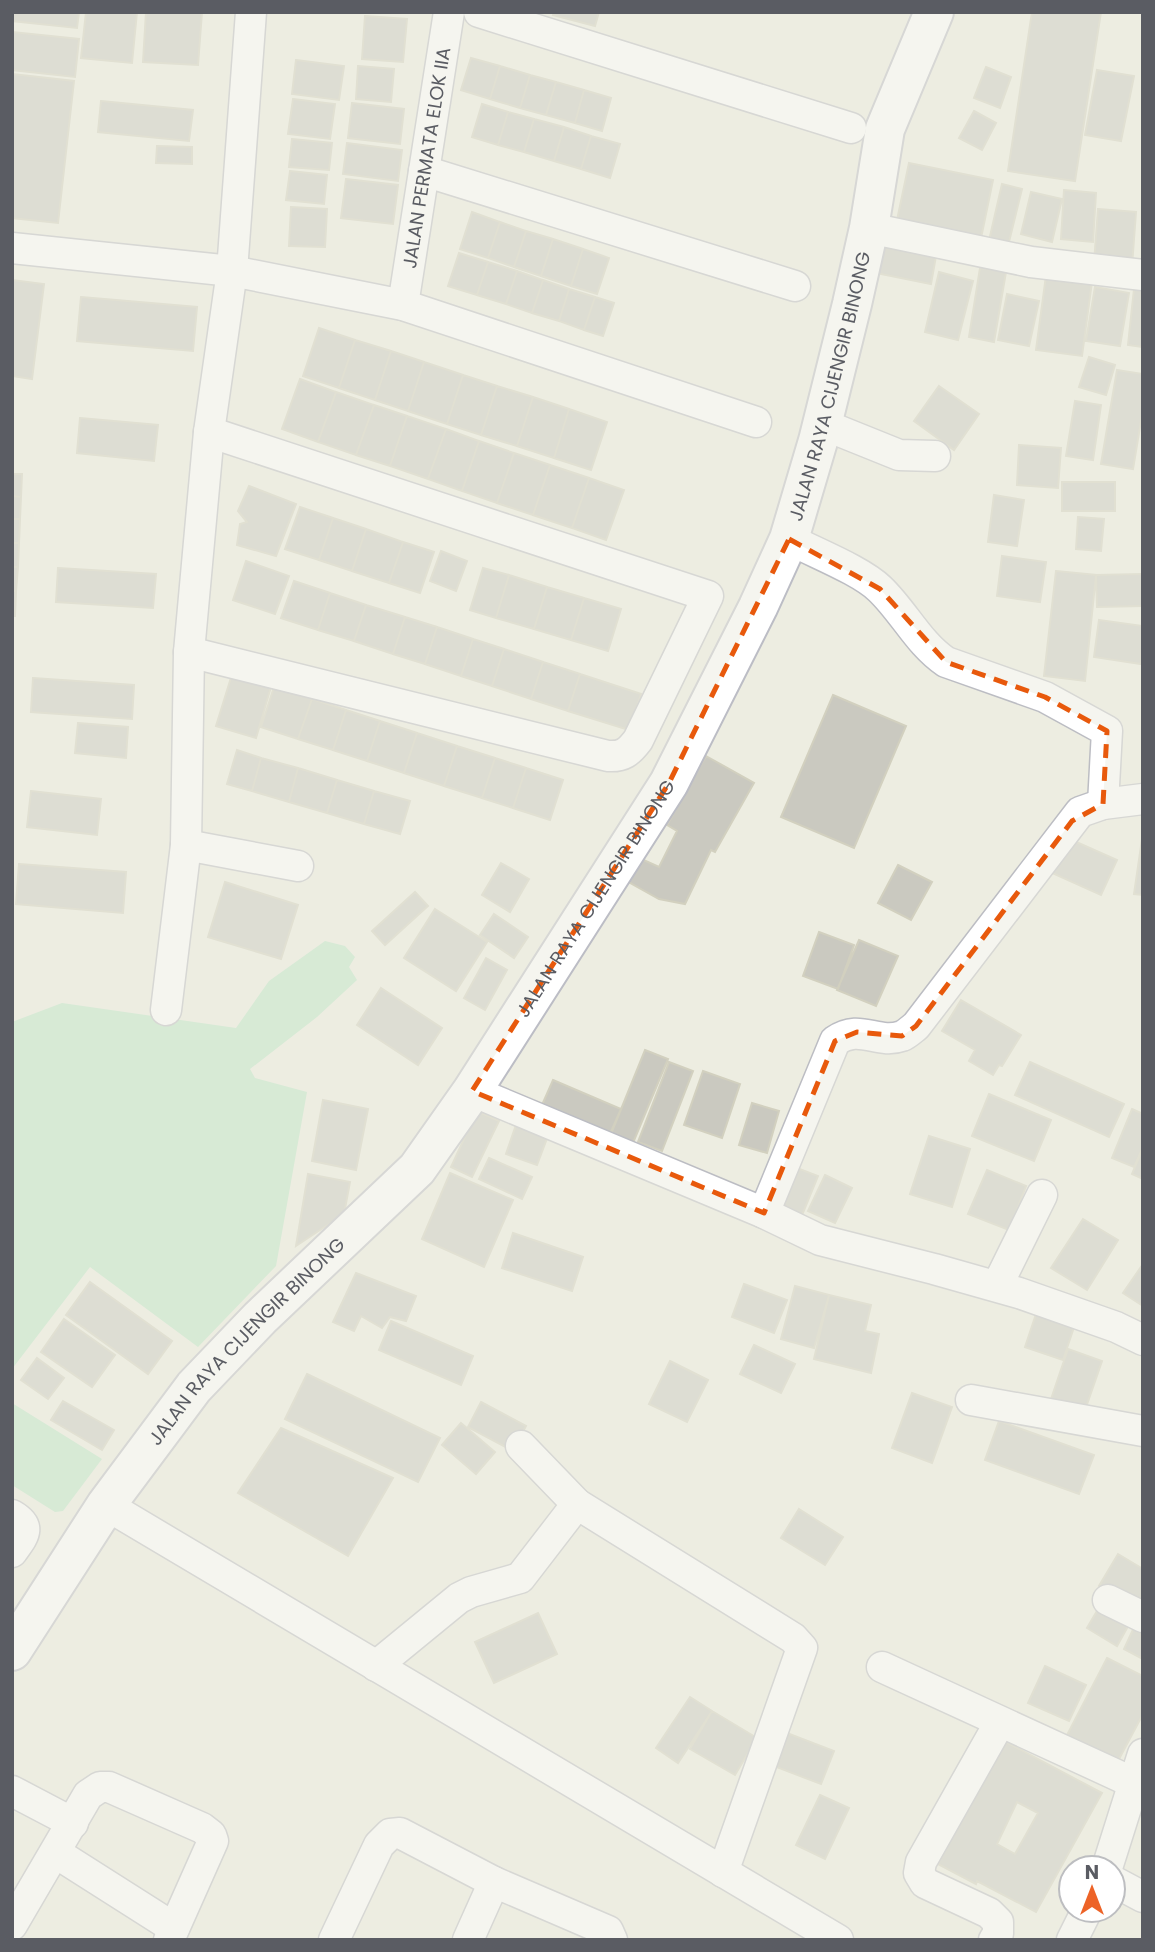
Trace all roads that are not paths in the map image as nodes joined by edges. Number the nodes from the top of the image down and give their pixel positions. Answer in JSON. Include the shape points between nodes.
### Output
{"nodes":[{"id":1,"x":251,"y":12,"type":"edge"},
{"id":2,"x":449,"y":12,"type":"edge"},
{"id":3,"x":479,"y":12,"type":"edge"},
{"id":4,"x":934,"y":12,"type":"edge"},
{"id":5,"x":851,"y":128,"type":"dead end"},
{"id":6,"x":424,"y":171,"type":"junction"},
{"id":7,"x":869,"y":228,"type":"junction"},
{"id":8,"x":12,"y":248,"type":"edge"},
{"id":9,"x":232,"y":271,"type":"junction"},
{"id":10,"x":1143,"y":275,"type":"edge"},
{"id":11,"x":795,"y":286,"type":"dead end"},
{"id":12,"x":403,"y":305,"type":"junction"},
{"id":13,"x":756,"y":422,"type":"dead end"},
{"id":14,"x":822,"y":424,"type":"junction"},
{"id":15,"x":209,"y":432,"type":"junction"},
{"id":16,"x":936,"y":456,"type":"dead end"},
{"id":17,"x":789,"y":539,"type":"junction"},
{"id":18,"x":190,"y":652,"type":"junction"},
{"id":19,"x":1143,"y":799,"type":"edge"},
{"id":20,"x":1104,"y":804,"type":"junction"},
{"id":21,"x":186,"y":845,"type":"junction"},
{"id":22,"x":299,"y":866,"type":"dead end"},
{"id":23,"x":166,"y":1010,"type":"dead end"},
{"id":24,"x":472,"y":1091,"type":"junction"},
{"id":25,"x":1042,"y":1195,"type":"dead end"},
{"id":26,"x":764,"y":1213,"type":"junction"},
{"id":27,"x":997,"y":1286,"type":"junction"},
{"id":28,"x":1143,"y":1340,"type":"edge"},
{"id":29,"x":971,"y":1400,"type":"dead end"},
{"id":30,"x":1143,"y":1432,"type":"edge"},
{"id":31,"x":521,"y":1446,"type":"dead end"},
{"id":32,"x":577,"y":1504,"type":"junction"},
{"id":33,"x":107,"y":1505,"type":"junction"},
{"id":34,"x":18,"y":1519,"type":"edge"},
{"id":35,"x":12,"y":1552,"type":"edge"},
{"id":36,"x":1108,"y":1600,"type":"dead end"},
{"id":37,"x":1143,"y":1617,"type":"edge"},
{"id":38,"x":12,"y":1651,"type":"edge"},
{"id":39,"x":376,"y":1666,"type":"junction"},
{"id":40,"x":882,"y":1667,"type":"dead end"},
{"id":41,"x":1000,"y":1722,"type":"junction"},
{"id":42,"x":1143,"y":1755,"type":"edge"},
{"id":43,"x":1134,"y":1783,"type":"junction"},
{"id":44,"x":12,"y":1791,"type":"edge"},
{"id":45,"x":73,"y":1823,"type":"junction"},
{"id":46,"x":56,"y":1853,"type":"junction"},
{"id":47,"x":1111,"y":1854,"type":"edge"},
{"id":48,"x":723,"y":1872,"type":"junction"},
{"id":49,"x":494,"y":1882,"type":"junction"},
{"id":50,"x":1127,"y":1888,"type":"edge"},
{"id":51,"x":1143,"y":1897,"type":"edge"},
{"id":52,"x":1080,"y":1924,"type":"edge"},
{"id":53,"x":12,"y":1925,"type":"edge"},
{"id":54,"x":171,"y":1934,"type":"edge"},
{"id":55,"x":334,"y":1940,"type":"edge"},
{"id":56,"x":468,"y":1940,"type":"edge"},
{"id":57,"x":612,"y":1940,"type":"edge"},
{"id":58,"x":838,"y":1940,"type":"edge"},
{"id":59,"x":994,"y":1940,"type":"edge"},
{"id":60,"x":1072,"y":1940,"type":"edge"}],
"edges":[{"from":1,"to":9,"type":"street"},
{"from":2,"to":6,"type":"street","name":"JALAN PERMATA ELOK IIA"},
{"from":3,"to":5,"type":"street"},
{"from":4,"to":7,"type":"street","name":"JALAN RAYA CIJENGIR BINONG","via":[[885,130]]},
{"from":6,"to":11,"type":"street"},
{"from":6,"to":12,"type":"street","name":"JALAN PERMATA ELOK IIA"},
{"from":7,"to":10,"type":"street","via":[[1031,262]]},
{"from":7,"to":14,"type":"street","name":"JALAN RAYA CIJENGIR BINONG"},
{"from":8,"to":9,"type":"street"},
{"from":9,"to":12,"type":"street"},
{"from":9,"to":15,"type":"street"},
{"from":12,"to":13,"type":"street"},
{"from":14,"to":16,"type":"street","via":[[900,455]]},
{"from":14,"to":17,"type":"street","name":"JALAN RAYA CIJENGIR BINONG"},
{"from":15,"to":18,"type":"street"},
{"from":15,"to":18,"type":"street","via":[[708,596],[638,740],[618,757]]},
{"from":17,"to":20,"type":"street","via":[[866,578],[946,662],[1045,697],[1107,731]]},
{"from":17,"to":24,"type":"street","name":"JALAN RAYA CIJENGIR BINONG","via":[[669,783]]},
{"from":18,"to":21,"type":"street"},
{"from":19,"to":20,"type":"street"},
{"from":20,"to":26,"type":"street","via":[[1089,807],[1072,821],[916,1026],[902,1036],[857,1032],[835,1041]]},
{"from":21,"to":22,"type":"street"},
{"from":21,"to":23,"type":"street"},
{"from":24,"to":26,"type":"street"},
{"from":24,"to":33,"type":"street","name":"JALAN RAYA CIJENGIR BINONG","via":[[417,1168],[194,1388]]},
{"from":25,"to":27,"type":"street"},
{"from":26,"to":27,"type":"street","via":[[820,1240]]},
{"from":27,"to":28,"type":"street"},
{"from":29,"to":30,"type":"street"},
{"from":31,"to":32,"type":"street"},
{"from":32,"to":39,"type":"street","via":[[520,1578],[459,1598]]},
{"from":32,"to":48,"type":"street","via":[[793,1638],[802,1648]]},
{"from":33,"to":38,"type":"street","name":"JALAN RAYA CIJENGIR BINONG"},
{"from":33,"to":39,"type":"street"},
{"from":34,"to":35,"type":"street","via":[[24,1534]]},
{"from":36,"to":37,"type":"street"},
{"from":39,"to":48,"type":"street"},
{"from":40,"to":41,"type":"street"},
{"from":41,"to":43,"type":"street"},
{"from":41,"to":59,"type":"street","via":[[919,1873],[925,1883],[989,1913],[998,1922]]},
{"from":42,"to":43,"type":"street"},
{"from":43,"to":47,"type":"street"},
{"from":44,"to":45,"type":"street"},
{"from":45,"to":46,"type":"street"},
{"from":45,"to":54,"type":"street","via":[[93,1789],[108,1787],[211,1835],[213,1841]]},
{"from":46,"to":53,"type":"street"},
{"from":46,"to":54,"type":"street"},
{"from":48,"to":58,"type":"street"},
{"from":49,"to":55,"type":"street","via":[[400,1833],[390,1834],[379,1845]]},
{"from":49,"to":56,"type":"street"},
{"from":49,"to":57,"type":"street","via":[[608,1931]]},
{"from":50,"to":51,"type":"street"},
{"from":52,"to":60,"type":"street"}]}
